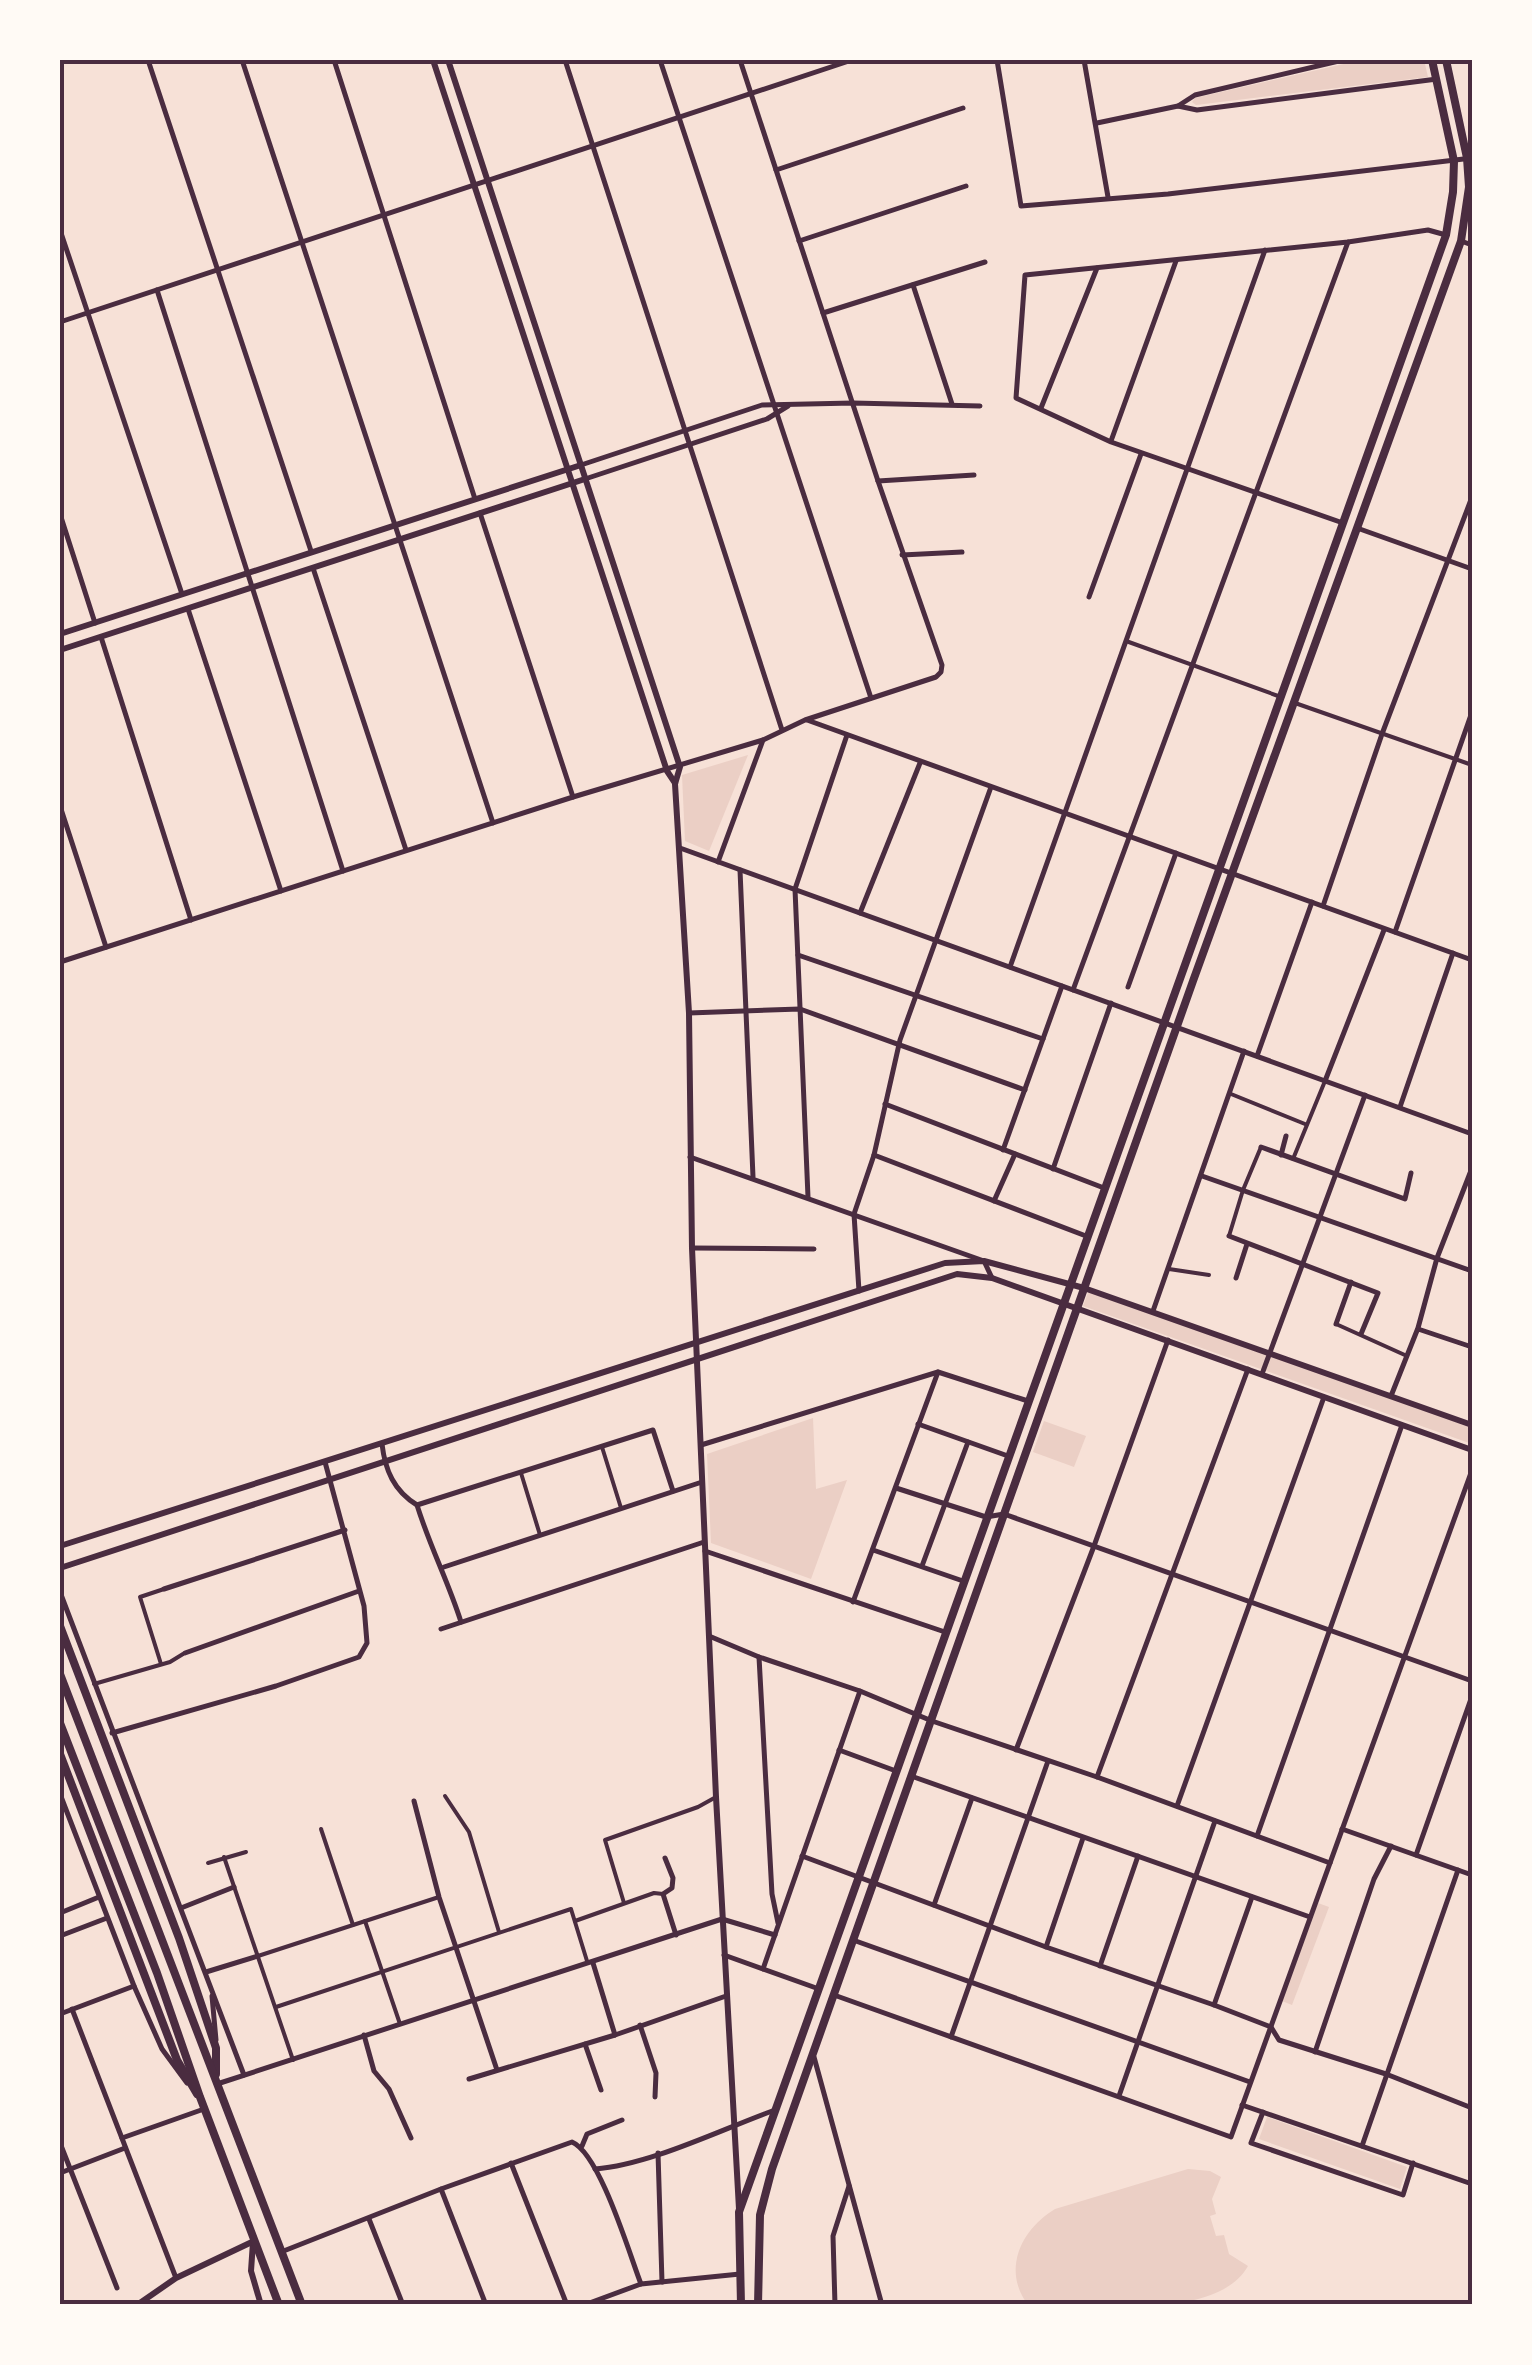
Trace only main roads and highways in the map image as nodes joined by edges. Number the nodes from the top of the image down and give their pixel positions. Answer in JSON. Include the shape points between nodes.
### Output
{"nodes":[{"id":1,"x":1432,"y":60,"type":"edge"},
{"id":2,"x":1446,"y":60,"type":"edge"},
{"id":3,"x":1469,"y":158,"type":"edge"},
{"id":4,"x":1368,"y":455,"type":"junction"},
{"id":5,"x":1382,"y":460,"type":"junction"},
{"id":6,"x":1319,"y":590,"type":"junction"},
{"id":7,"x":1333,"y":595,"type":"junction"},
{"id":8,"x":60,"y":1626,"type":"edge"},
{"id":9,"x":60,"y":1674,"type":"edge"},
{"id":10,"x":60,"y":1723,"type":"edge"},
{"id":11,"x":60,"y":1754,"type":"edge"},
{"id":12,"x":217,"y":2084,"type":"junction"},
{"id":13,"x":200,"y":2097,"type":"junction"},
{"id":14,"x":279,"y":2305,"type":"edge"},
{"id":15,"x":302,"y":2305,"type":"edge"},
{"id":16,"x":741,"y":2305,"type":"edge"},
{"id":17,"x":758,"y":2305,"type":"edge"}],
"edges":[{"from":1,"to":4,"type":"main road","via":[[1454,161],[1454,192],[1446,235]]},
{"from":2,"to":3,"type":"main road"},
{"from":3,"to":5,"type":"main road","via":[[1461,241]]},
{"from":4,"to":5,"type":"main road"},
{"from":4,"to":6,"type":"main road"},
{"from":5,"to":7,"type":"main road"},
{"from":6,"to":7,"type":"main road"},
{"from":6,"to":16,"type":"main road","via":[[739,2212]]},
{"from":7,"to":17,"type":"main road","via":[[772,2169],[760,2214]]},
{"from":8,"to":12,"type":"main road","via":[[216,2048]]},
{"from":9,"to":12,"type":"main road"},
{"from":10,"to":13,"type":"main road"},
{"from":11,"to":13,"type":"main road","via":[[190,2086]]},
{"from":12,"to":15,"type":"main road"},
{"from":13,"to":14,"type":"main road"}]}
